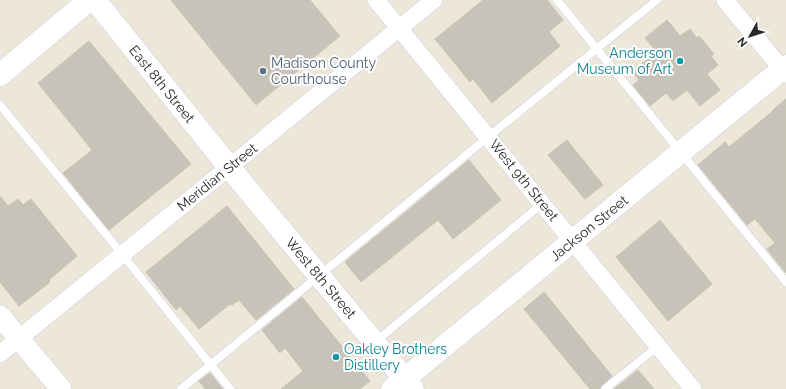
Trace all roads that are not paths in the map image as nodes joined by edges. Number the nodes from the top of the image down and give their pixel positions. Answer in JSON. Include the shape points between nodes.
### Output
{"nodes":[{"id":1,"x":89,"y":0,"type":"edge"},
{"id":2,"x":95,"y":0,"type":"edge"},
{"id":3,"x":376,"y":0,"type":"edge"},
{"id":4,"x":434,"y":0,"type":"edge"},
{"id":5,"x":557,"y":0,"type":"edge"},
{"id":6,"x":657,"y":0,"type":"edge"},
{"id":7,"x":726,"y":0,"type":"edge"},
{"id":8,"x":399,"y":28,"type":"junction"},
{"id":9,"x":596,"y":49,"type":"junction"},
{"id":10,"x":785,"y":70,"type":"edge"},
{"id":11,"x":0,"y":75,"type":"edge"},
{"id":12,"x":0,"y":105,"type":"edge"},
{"id":13,"x":488,"y":137,"type":"junction"},
{"id":14,"x":680,"y":153,"type":"junction"},
{"id":15,"x":229,"y":167,"type":"junction"},
{"id":16,"x":542,"y":204,"type":"junction"},
{"id":17,"x":573,"y":241,"type":"junction"},
{"id":18,"x":122,"y":254,"type":"junction"},
{"id":19,"x":319,"y":276,"type":"junction"},
{"id":20,"x":786,"y":282,"type":"edge"},
{"id":21,"x":0,"y":316,"type":"edge"},
{"id":22,"x":19,"y":338,"type":"junction"},
{"id":23,"x":375,"y":342,"type":"junction"},
{"id":24,"x":658,"y":346,"type":"junction"},
{"id":25,"x":0,"y":354,"type":"edge"},
{"id":26,"x":210,"y":365,"type":"junction"},
{"id":27,"x":403,"y":386,"type":"edge"},
{"id":28,"x":61,"y":389,"type":"edge"},
{"id":29,"x":181,"y":389,"type":"edge"},
{"id":30,"x":230,"y":389,"type":"edge"},
{"id":31,"x":605,"y":389,"type":"edge"},
{"id":32,"x":693,"y":389,"type":"edge"}],
"edges":[{"from":1,"to":11,"type":"main road"},
{"from":2,"to":15,"type":"main road","name":"East 8th Street"},
{"from":3,"to":8,"type":"street","name":"West 9th Street"},
{"from":4,"to":8,"type":"street","name":"Meridian Street"},
{"from":5,"to":9,"type":"lane"},
{"from":6,"to":9,"type":"lane"},
{"from":7,"to":10,"type":"street"},
{"from":8,"to":13,"type":"street","name":"West 9th Street"},
{"from":8,"to":15,"type":"street","name":"Meridian Street"},
{"from":9,"to":13,"type":"lane"},
{"from":9,"to":14,"type":"lane"},
{"from":10,"to":14,"type":"main road","name":"Jackson Street"},
{"from":12,"to":18,"type":"lane"},
{"from":13,"to":16,"type":"street","name":"West 9th Street"},
{"from":13,"to":19,"type":"lane"},
{"from":14,"to":17,"type":"main road","name":"Jackson Street"},
{"from":14,"to":20,"type":"lane"},
{"from":15,"to":18,"type":"street","name":"Meridian Street"},
{"from":15,"to":19,"type":"main road","name":"West 8th Street"},
{"from":16,"to":17,"type":"street","name":"West 9th Street"},
{"from":16,"to":23,"type":"lane"},
{"from":17,"to":24,"type":"street","name":"West 9th Street"},
{"from":17,"to":27,"type":"main road","name":"Jackson Street"},
{"from":18,"to":22,"type":"street","name":"Meridian Street"},
{"from":18,"to":26,"type":"lane"},
{"from":19,"to":23,"type":"main road","name":"West 8th Street"},
{"from":19,"to":26,"type":"lane"},
{"from":21,"to":22,"type":"street"},
{"from":22,"to":25,"type":"street","name":"Meridian Street"},
{"from":22,"to":28,"type":"street"},
{"from":23,"to":27,"type":"main road","name":"West 8th Street"},
{"from":24,"to":31,"type":"lane"},
{"from":24,"to":32,"type":"street","name":"West 9th Street"},
{"from":26,"to":29,"type":"lane"},
{"from":26,"to":30,"type":"lane"}]}
